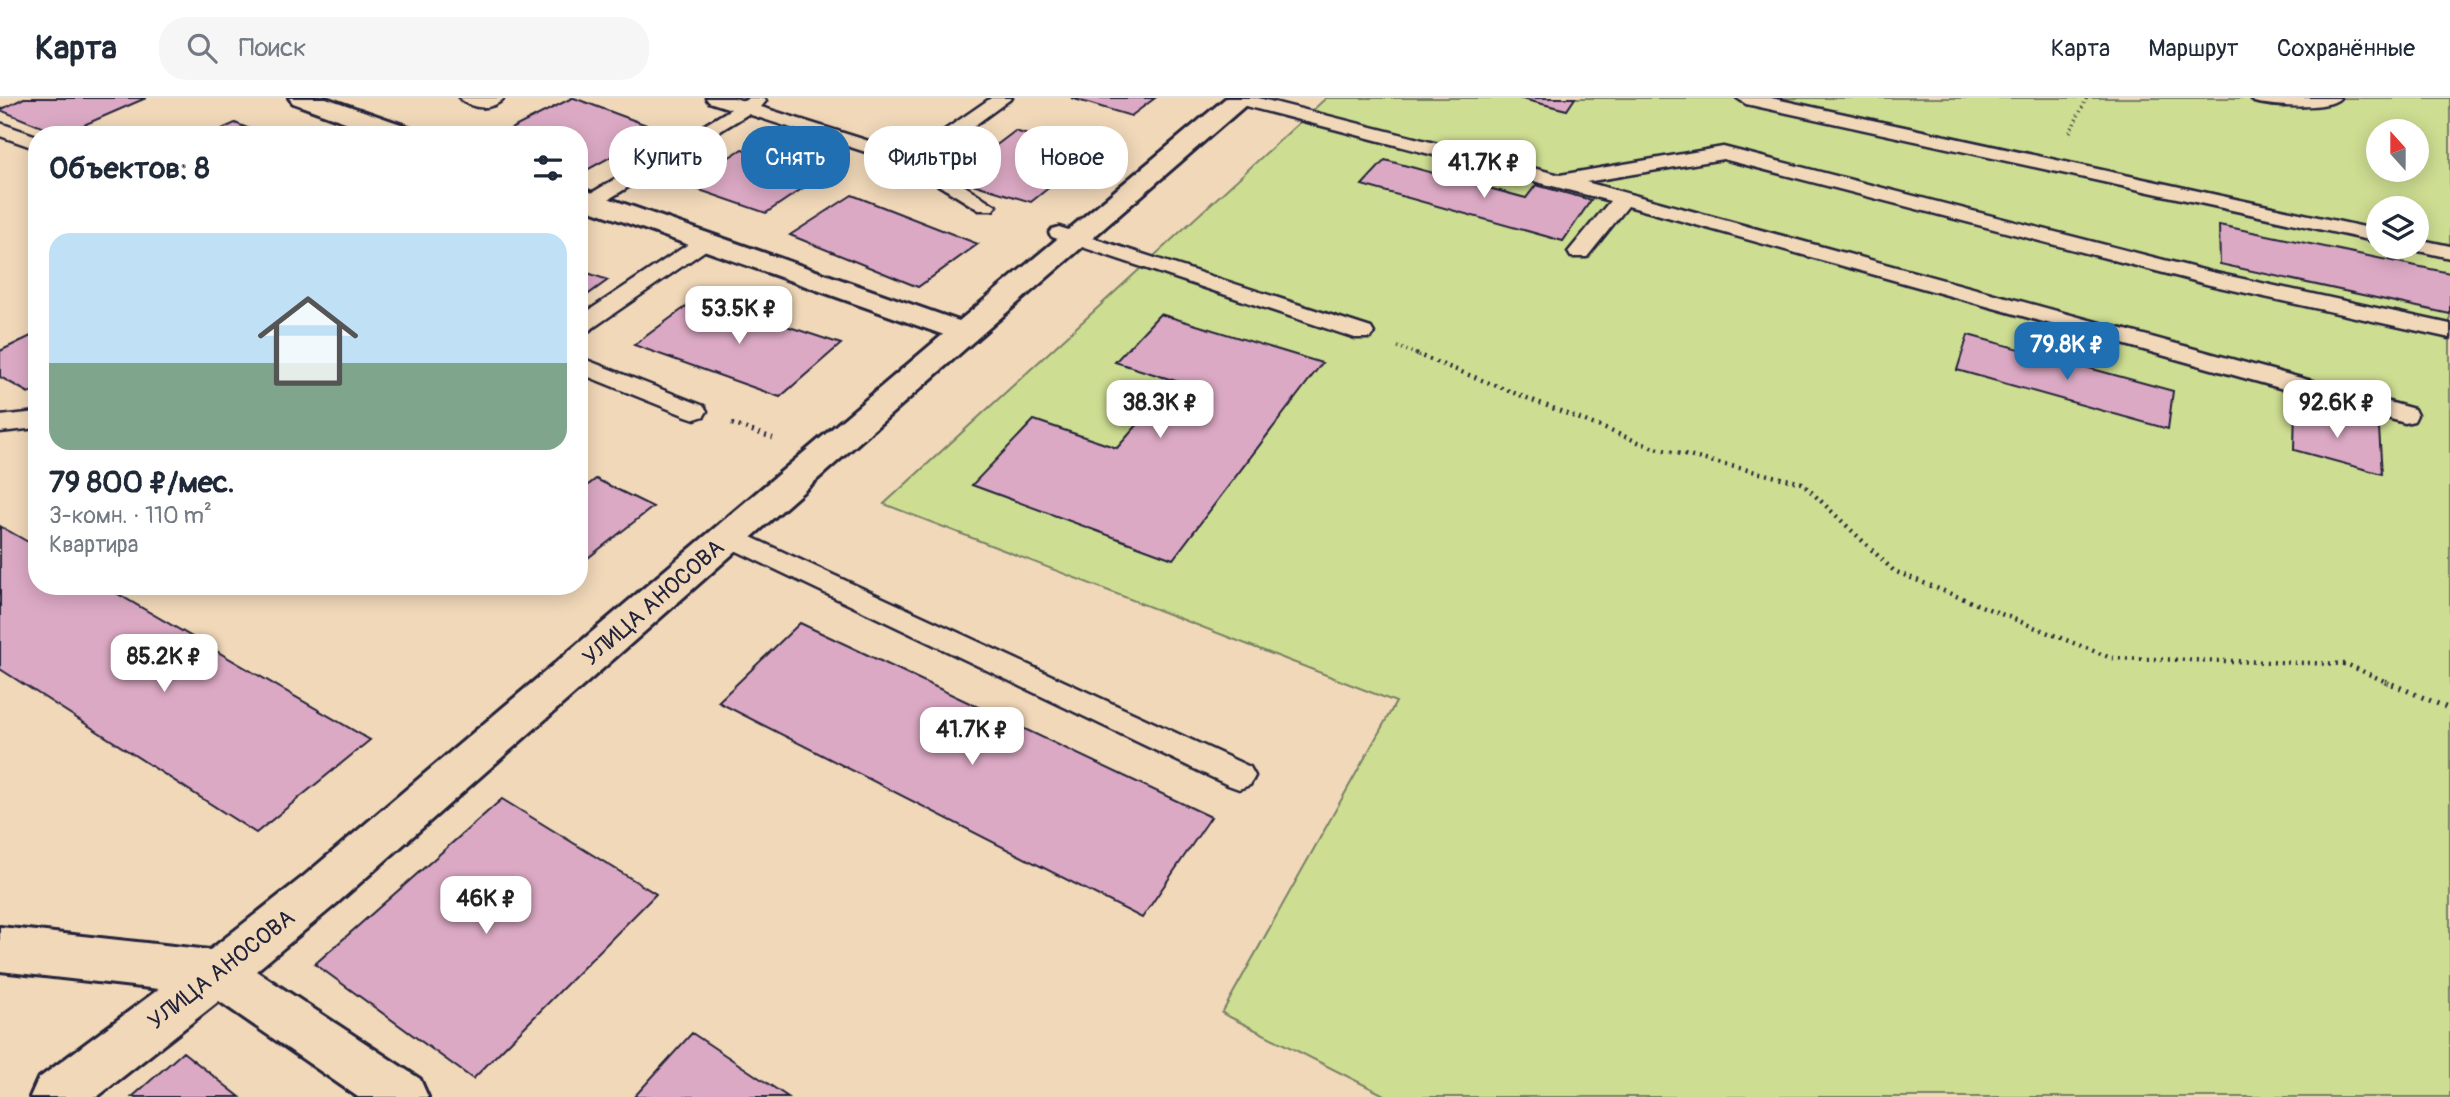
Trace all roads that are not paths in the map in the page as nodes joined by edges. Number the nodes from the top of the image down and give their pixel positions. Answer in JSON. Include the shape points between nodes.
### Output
{"nodes":[{"id":1,"x":302,"y":98,"type":"edge"},
{"id":2,"x":469,"y":98,"type":"edge"},
{"id":3,"x":495,"y":98,"type":"edge"},
{"id":4,"x":715,"y":98,"type":"edge"},
{"id":5,"x":1003,"y":98,"type":"edge"},
{"id":6,"x":1326,"y":98,"type":"edge"},
{"id":7,"x":1746,"y":98,"type":"edge"},
{"id":8,"x":2260,"y":98,"type":"edge"},
{"id":9,"x":2332,"y":98,"type":"edge"},
{"id":10,"x":1240,"y":99,"type":"edge"},
{"id":11,"x":754,"y":103,"type":"edge"},
{"id":12,"x":1306,"y":116,"type":"junction"},
{"id":13,"x":381,"y":126,"type":"edge"},
{"id":14,"x":963,"y":126,"type":"edge"},
{"id":15,"x":1,"y":130,"type":"edge"},
{"id":16,"x":28,"y":140,"type":"edge"},
{"id":17,"x":864,"y":143,"type":"edge"},
{"id":18,"x":1557,"y":180,"type":"junction"},
{"id":19,"x":958,"y":189,"type":"edge"},
{"id":20,"x":588,"y":198,"type":"edge"},
{"id":21,"x":1623,"y":199,"type":"junction"},
{"id":22,"x":588,"y":200,"type":"edge"},
{"id":23,"x":986,"y":206,"type":"dead end"},
{"id":24,"x":2366,"y":233,"type":"edge"},
{"id":25,"x":1067,"y":235,"type":"junction"},
{"id":26,"x":706,"y":241,"type":"junction"},
{"id":27,"x":2429,"y":248,"type":"edge"},
{"id":28,"x":1579,"y":252,"type":"dead end"},
{"id":29,"x":2450,"y":252,"type":"edge"},
{"id":30,"x":588,"y":321,"type":"edge"},
{"id":31,"x":2450,"y":331,"type":"edge"},
{"id":32,"x":964,"y":333,"type":"junction"},
{"id":33,"x":1363,"y":334,"type":"road end"},
{"id":34,"x":588,"y":368,"type":"edge"},
{"id":35,"x":695,"y":411,"type":"road end"},
{"id":36,"x":2405,"y":415,"type":"dead end"},
{"id":37,"x":28,"y":421,"type":"edge"},
{"id":38,"x":0,"y":424,"type":"edge"},
{"id":39,"x":729,"y":536,"type":"junction"},
{"id":40,"x":1239,"y":776,"type":"dead end"},
{"id":41,"x":0,"y":949,"type":"edge"},
{"id":42,"x":218,"y":973,"type":"junction"},
{"id":43,"x":56,"y":1097,"type":"edge"},
{"id":44,"x":402,"y":1097,"type":"edge"}],
"edges":[{"from":1,"to":13,"type":"street"},
{"from":2,"to":3,"type":"lane","via":[[485,103]]},
{"from":4,"to":11,"type":"lane"},
{"from":5,"to":14,"type":"lane"},
{"from":6,"to":12,"type":"lane"},
{"from":7,"to":24,"type":"lane"},
{"from":8,"to":9,"type":"lane"},
{"from":10,"to":12,"type":"lane"},
{"from":10,"to":25,"type":"street","name":"УЛИЦА АНОСОВА"},
{"from":11,"to":17,"type":"lane"},
{"from":11,"to":20,"type":"lane"},
{"from":12,"to":18,"type":"lane"},
{"from":15,"to":16,"type":"lane"},
{"from":18,"to":21,"type":"lane"},
{"from":18,"to":31,"type":"lane","via":[[1723,153],[2210,278]]},
{"from":19,"to":23,"type":"lane"},
{"from":21,"to":28,"type":"lane"},
{"from":21,"to":36,"type":"lane"},
{"from":22,"to":26,"type":"street"},
{"from":25,"to":32,"type":"street","name":"УЛИЦА АНОСОВА"},
{"from":25,"to":33,"type":"lane"},
{"from":26,"to":30,"type":"lane"},
{"from":26,"to":32,"type":"street"},
{"from":27,"to":29,"type":"lane"},
{"from":32,"to":39,"type":"street","name":"УЛИЦА АНОСОВА"},
{"from":34,"to":35,"type":"lane"},
{"from":37,"to":38,"type":"lane"},
{"from":39,"to":40,"type":"lane"},
{"from":39,"to":42,"type":"street","name":"УЛИЦА АНОСОВА","via":[[331,881]]},
{"from":41,"to":42,"type":"street"},
{"from":42,"to":43,"type":"street","name":"УЛИЦА АНОСОВА"},
{"from":42,"to":44,"type":"street"}]}
